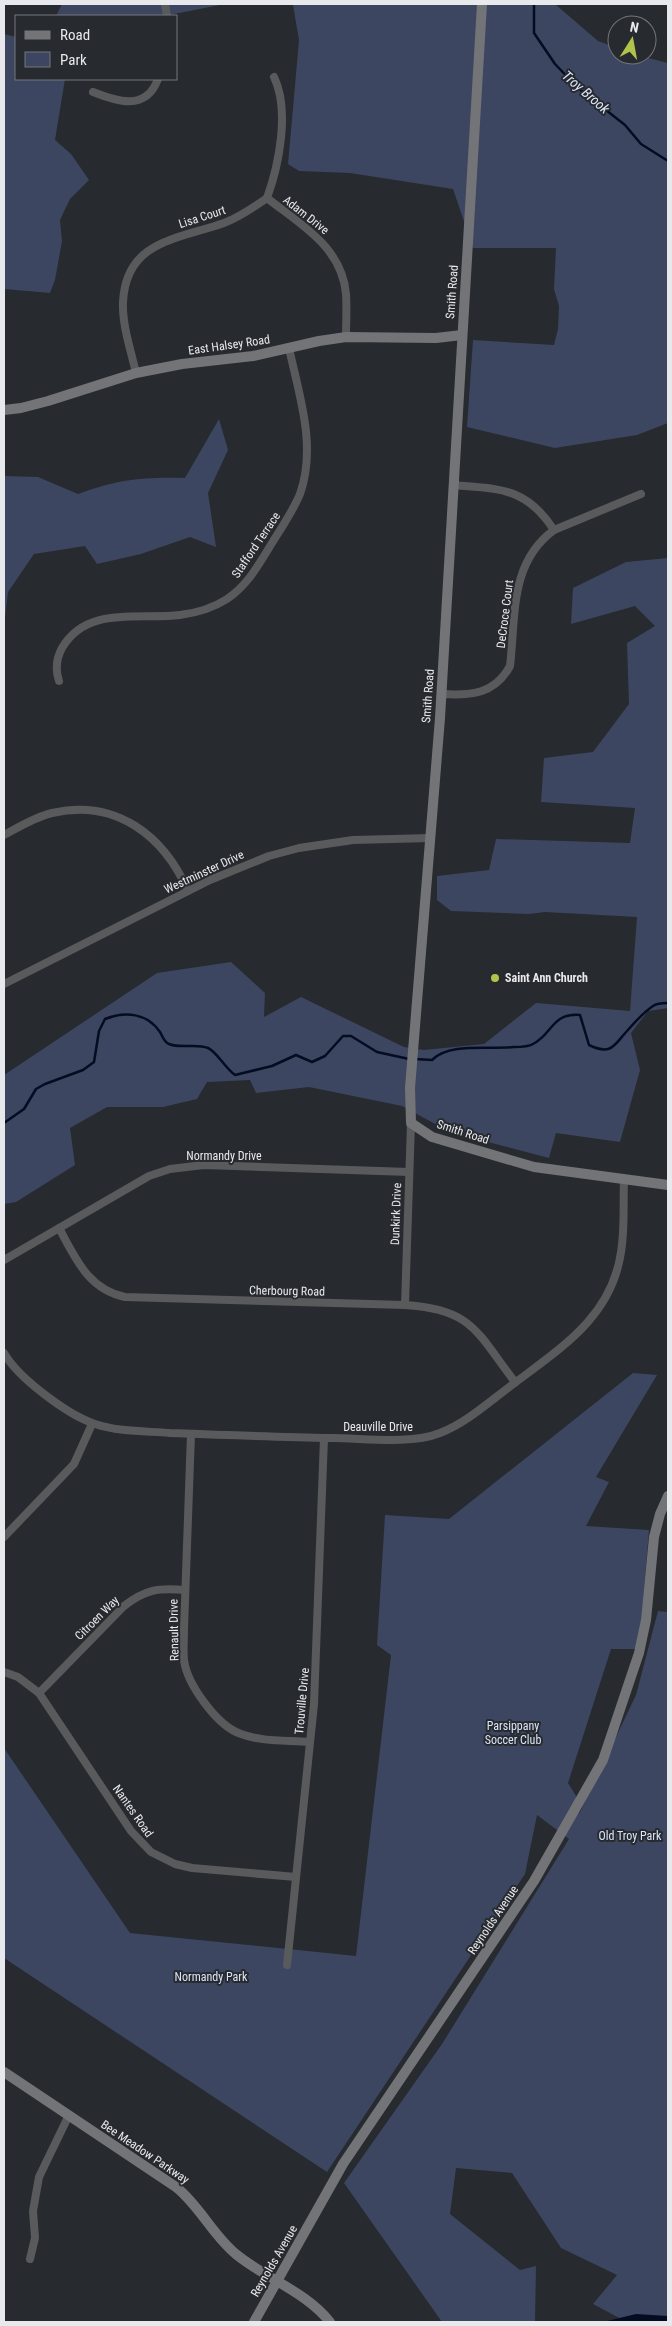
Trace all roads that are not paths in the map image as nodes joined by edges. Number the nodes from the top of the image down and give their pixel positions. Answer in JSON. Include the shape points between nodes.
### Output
{"nodes":[{"id":1,"x":482,"y":4,"type":"edge"},
{"id":2,"x":274,"y":77,"type":"dead end"},
{"id":3,"x":157,"y":80,"type":"edge"},
{"id":4,"x":93,"y":92,"type":"dead end"},
{"id":5,"x":267,"y":198,"type":"junction"},
{"id":6,"x":462,"y":335,"type":"junction"},
{"id":7,"x":346,"y":337,"type":"junction"},
{"id":8,"x":289,"y":348,"type":"junction"},
{"id":9,"x":136,"y":374,"type":"junction"},
{"id":10,"x":4,"y":410,"type":"edge"},
{"id":11,"x":453,"y":485,"type":"junction"},
{"id":12,"x":641,"y":494,"type":"dead end"},
{"id":13,"x":554,"y":530,"type":"junction"},
{"id":14,"x":59,"y":681,"type":"dead end"},
{"id":15,"x":441,"y":694,"type":"junction"},
{"id":16,"x":4,"y":835,"type":"edge"},
{"id":17,"x":431,"y":838,"type":"junction"},
{"id":18,"x":188,"y":892,"type":"junction"},
{"id":19,"x":4,"y":984,"type":"edge"},
{"id":20,"x":412,"y":1124,"type":"junction"},
{"id":21,"x":409,"y":1172,"type":"junction"},
{"id":22,"x":624,"y":1179,"type":"junction"},
{"id":23,"x":668,"y":1185,"type":"edge"},
{"id":24,"x":59,"y":1228,"type":"junction"},
{"id":25,"x":4,"y":1260,"type":"edge"},
{"id":26,"x":405,"y":1305,"type":"junction"},
{"id":27,"x":5,"y":1357,"type":"edge"},
{"id":28,"x":515,"y":1382,"type":"junction"},
{"id":29,"x":92,"y":1424,"type":"junction"},
{"id":30,"x":191,"y":1434,"type":"junction"},
{"id":31,"x":324,"y":1438,"type":"junction"},
{"id":32,"x":668,"y":1496,"type":"edge"},
{"id":33,"x":4,"y":1537,"type":"edge"},
{"id":34,"x":185,"y":1590,"type":"junction"},
{"id":35,"x":4,"y":1672,"type":"edge"},
{"id":36,"x":39,"y":1692,"type":"junction"},
{"id":37,"x":310,"y":1742,"type":"junction"},
{"id":38,"x":296,"y":1877,"type":"junction"},
{"id":39,"x":287,"y":1965,"type":"dead end"},
{"id":40,"x":4,"y":2072,"type":"edge"},
{"id":41,"x":70,"y":2116,"type":"junction"},
{"id":42,"x":30,"y":2259,"type":"dead end"},
{"id":43,"x":277,"y":2281,"type":"junction"},
{"id":44,"x":254,"y":2322,"type":"edge"},
{"id":45,"x":330,"y":2322,"type":"edge"}],
"edges":[{"from":1,"to":6,"type":"street","name":"Smith Road"},
{"from":2,"to":5,"type":"street","via":[[281,103],[280,130],[276,173]]},
{"from":3,"to":4,"type":"street","via":[[137,101],[121,102]]},
{"from":5,"to":7,"type":"street","name":"Adam Drive","via":[[324,242],[332,255],[341,271],[346,294]]},
{"from":5,"to":9,"type":"street","name":"Lisa Court","via":[[224,223],[190,231],[156,245],[140,257],[125,286],[123,303]]},
{"from":6,"to":7,"type":"street","name":"East Halsey Road","via":[[436,338]]},
{"from":6,"to":11,"type":"street","name":"Smith Road"},
{"from":7,"to":8,"type":"street","name":"East Halsey Road"},
{"from":8,"to":9,"type":"street","name":"East Halsey Road"},
{"from":8,"to":14,"type":"street","name":"Stafford Terrace","via":[[306,433],[306,467],[294,505],[255,571],[227,599],[203,610],[178,616],[119,616],[86,626],[68,640],[59,654],[56,665]]},
{"from":9,"to":10,"type":"street","name":"East Halsey Road"},
{"from":11,"to":13,"type":"street","via":[[512,492],[529,502]]},
{"from":11,"to":15,"type":"street","name":"Smith Road"},
{"from":12,"to":13,"type":"street","name":"DeCroce Court"},
{"from":13,"to":15,"type":"street","name":"DeCroce Court","via":[[534,550],[517,584],[510,666],[504,676],[483,692],[465,696]]},
{"from":15,"to":17,"type":"street","name":"Smith Road"},
{"from":16,"to":18,"type":"street","via":[[53,813],[76,810],[109,815],[136,825],[158,843],[176,866]]},
{"from":17,"to":18,"type":"street","name":"Westminster Drive","via":[[353,840],[299,848],[242,866]]},
{"from":17,"to":20,"type":"street","name":"Smith Road","via":[[412,1068]]},
{"from":18,"to":19,"type":"street","name":"Westminster Drive"},
{"from":20,"to":21,"type":"street","name":"Dunkirk Drive"},
{"from":20,"to":22,"type":"street","name":"Smith Road","via":[[432,1137],[525,1164]]},
{"from":21,"to":24,"type":"street","name":"Normandy Drive","via":[[204,1165],[181,1167],[149,1176]]},
{"from":21,"to":26,"type":"street","name":"Dunkirk Drive"},
{"from":22,"to":23,"type":"street","name":"Smith Road"},
{"from":22,"to":28,"type":"street","name":"Deauville Drive","via":[[622,1249],[607,1297],[578,1334]]},
{"from":24,"to":25,"type":"street","name":"Normandy Drive"},
{"from":24,"to":26,"type":"street","name":"Cherbourg Road","via":[[86,1276],[104,1290],[125,1297]]},
{"from":26,"to":28,"type":"street","name":"Cherbourg Road","via":[[443,1309],[465,1320]]},
{"from":27,"to":29,"type":"street","name":"Deauville Drive","via":[[55,1403]]},
{"from":28,"to":31,"type":"street","name":"Deauville Drive","via":[[461,1423],[437,1435],[411,1439]]},
{"from":29,"to":30,"type":"street","name":"Deauville Drive","via":[[125,1430]]},
{"from":29,"to":33,"type":"street","via":[[74,1464]]},
{"from":30,"to":31,"type":"street","name":"Deauville Drive"},
{"from":30,"to":34,"type":"street","name":"Renault Drive"},
{"from":31,"to":37,"type":"street","name":"Trouville Drive"},
{"from":32,"to":43,"type":"street","name":"Reynolds Avenue","via":[[654,1537],[646,1620],[639,1652],[603,1760],[534,1881],[343,2164]]},
{"from":34,"to":36,"type":"street","name":"Citroen Way","via":[[165,1589],[136,1597]]},
{"from":34,"to":37,"type":"street","name":"Renault Drive","via":[[184,1660],[194,1686],[214,1716],[230,1730],[251,1737]]},
{"from":35,"to":36,"type":"street","name":"Nantes Road","via":[[18,1677]]},
{"from":36,"to":38,"type":"street","name":"Nantes Road","via":[[131,1831],[151,1852],[192,1868]]},
{"from":37,"to":38,"type":"street","name":"Trouville Drive"},
{"from":38,"to":39,"type":"street","name":"Trouville Drive"},
{"from":40,"to":41,"type":"street","name":"Bee Meadow Parkway"},
{"from":41,"to":42,"type":"street","via":[[39,2177],[33,2211],[35,2238]]},
{"from":41,"to":43,"type":"street","name":"Bee Meadow Parkway","via":[[176,2187],[193,2202],[235,2254]]},
{"from":43,"to":44,"type":"street","name":"Reynolds Avenue"},
{"from":43,"to":45,"type":"street","name":"Bee Meadow Parkway","via":[[313,2304]]}]}
